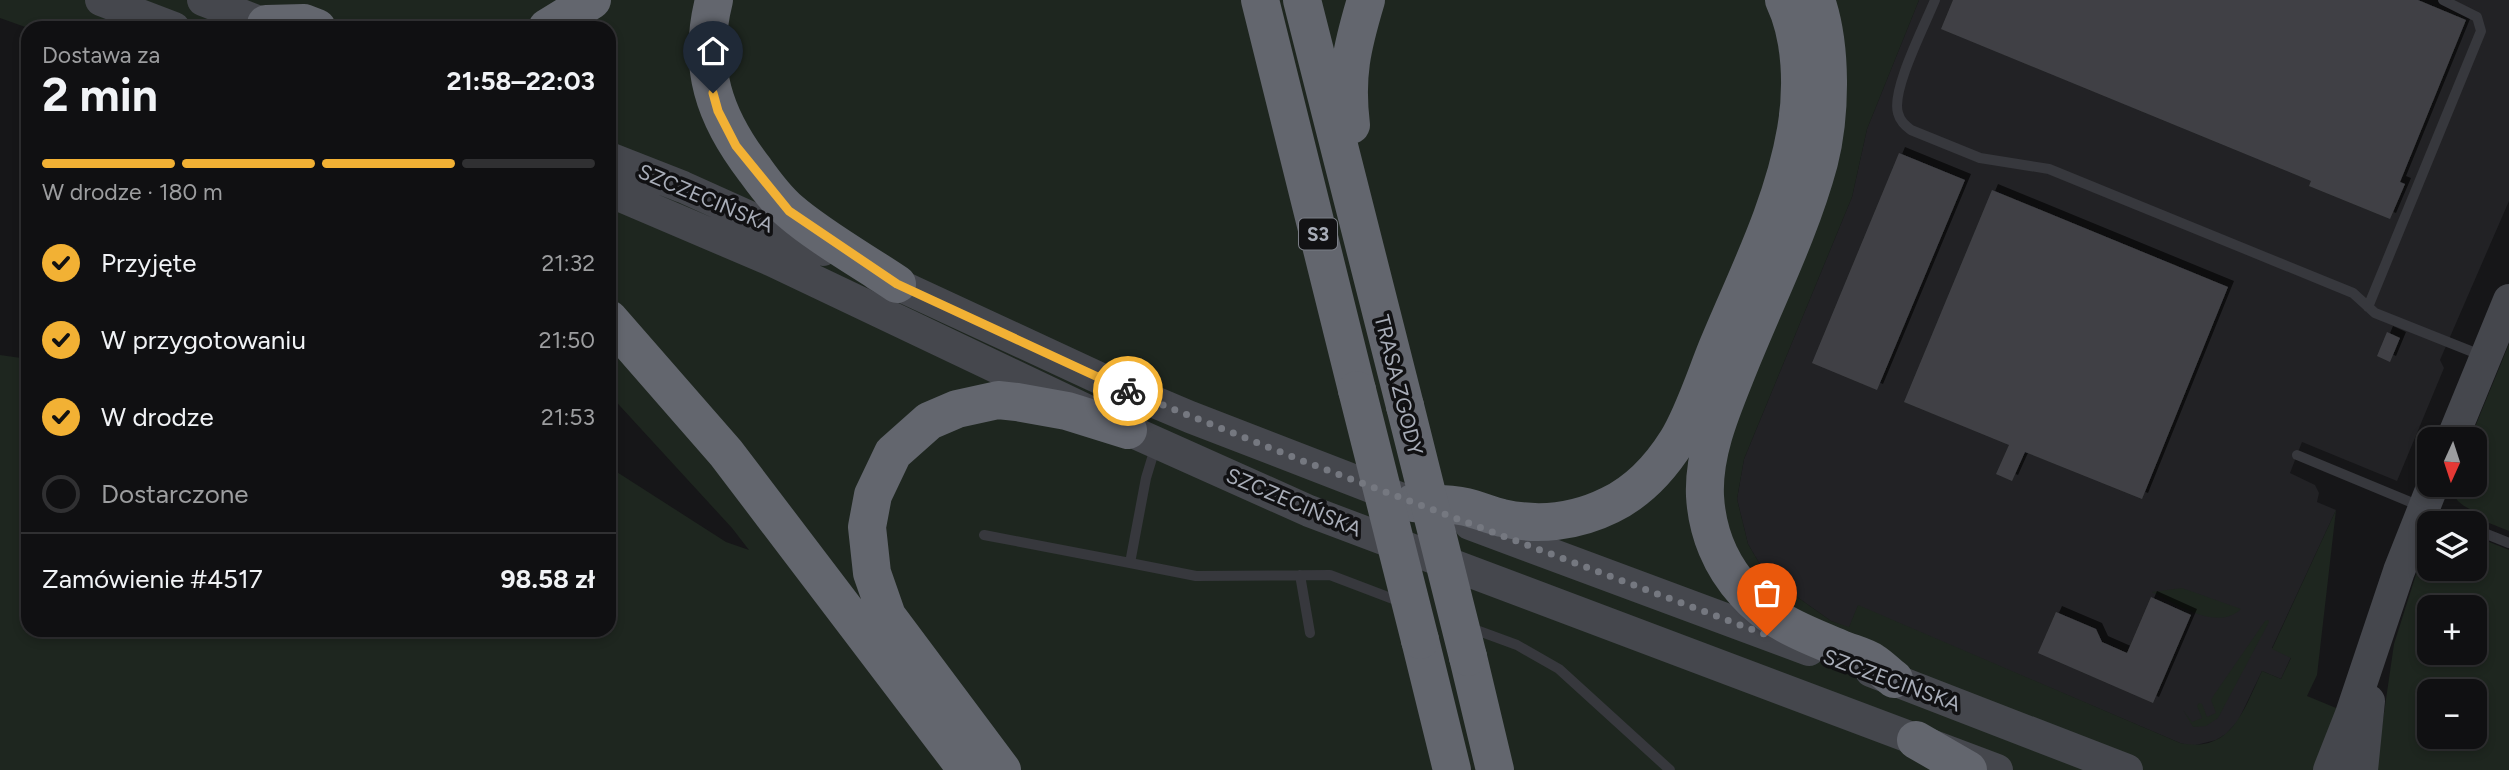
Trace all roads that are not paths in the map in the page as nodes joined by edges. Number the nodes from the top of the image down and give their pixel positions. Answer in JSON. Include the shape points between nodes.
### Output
{"nodes":[{"id":1,"x":102,"y":0,"type":"edge"},
{"id":2,"x":203,"y":0,"type":"edge"},
{"id":3,"x":592,"y":0,"type":"edge"},
{"id":4,"x":714,"y":0,"type":"edge"},
{"id":5,"x":1251,"y":0,"type":"edge"},
{"id":6,"x":1260,"y":0,"type":"edge"},
{"id":7,"x":1303,"y":0,"type":"edge"},
{"id":8,"x":1366,"y":0,"type":"edge"},
{"id":9,"x":1784,"y":0,"type":"edge"},
{"id":10,"x":1816,"y":0,"type":"edge"},
{"id":11,"x":1935,"y":0,"type":"edge"},
{"id":12,"x":2443,"y":0,"type":"edge"},
{"id":13,"x":155,"y":21,"type":"edge"},
{"id":14,"x":257,"y":21,"type":"edge"},
{"id":15,"x":558,"y":21,"type":"edge"},
{"id":16,"x":1279,"y":78,"type":"junction"},
{"id":17,"x":616,"y":161,"type":"edge"},
{"id":18,"x":616,"y":194,"type":"edge"},
{"id":19,"x":1370,"y":269,"type":"junction"},
{"id":20,"x":897,"y":284,"type":"junction"},
{"id":21,"x":2509,"y":300,"type":"edge"},
{"id":22,"x":2368,"y":307,"type":"junction"},
{"id":23,"x":616,"y":327,"type":"edge"},
{"id":24,"x":2485,"y":357,"type":"junction"},
{"id":25,"x":2457,"y":427,"type":"edge"},
{"id":26,"x":1143,"y":436,"type":"junction"},
{"id":27,"x":2297,"y":455,"type":"dead end"},
{"id":28,"x":2417,"y":493,"type":"edge"},
{"id":29,"x":2428,"y":497,"type":"edge"},
{"id":30,"x":2429,"y":497,"type":"edge"},
{"id":31,"x":1413,"y":503,"type":"junction"},
{"id":32,"x":2446,"y":511,"type":"edge"},
{"id":33,"x":2487,"y":534,"type":"edge"},
{"id":34,"x":984,"y":535,"type":"dead end"},
{"id":35,"x":2509,"y":543,"type":"edge"},
{"id":36,"x":1130,"y":563,"type":"junction"},
{"id":37,"x":1300,"y":575,"type":"junction"},
{"id":38,"x":1430,"y":623,"type":"junction"},
{"id":39,"x":1310,"y":633,"type":"dead end"},
{"id":40,"x":2376,"y":640,"type":"junction"},
{"id":41,"x":1430,"y":678,"type":"junction"},
{"id":42,"x":1894,"y":679,"type":"junction"},
{"id":43,"x":1916,"y":740,"type":"junction"},
{"id":44,"x":967,"y":770,"type":"edge"},
{"id":45,"x":1002,"y":770,"type":"edge"},
{"id":46,"x":1434,"y":770,"type":"edge"},
{"id":47,"x":1452,"y":770,"type":"edge"},
{"id":48,"x":1495,"y":770,"type":"edge"},
{"id":49,"x":1670,"y":770,"type":"edge"},
{"id":50,"x":1968,"y":770,"type":"edge"},
{"id":51,"x":1997,"y":770,"type":"edge"},
{"id":52,"x":2127,"y":770,"type":"edge"},
{"id":53,"x":2329,"y":770,"type":"edge"},
{"id":54,"x":2362,"y":770,"type":"edge"}],
"edges":[{"from":1,"to":13,"type":"main road"},
{"from":2,"to":14,"type":"main road"},
{"from":3,"to":15,"type":"highway"},
{"from":4,"to":20,"type":"highway","via":[[706,43],[708,75],[718,111],[736,146],[789,211]]},
{"from":5,"to":16,"type":"highway"},
{"from":6,"to":16,"type":"highway","name":"TRASA ZGODY","number":"S3"},
{"from":7,"to":19,"type":"highway","name":"TRASA ZGODY","number":"S3"},
{"from":8,"to":19,"type":"highway","via":[[1351,50],[1347,95]]},
{"from":9,"to":31,"type":"highway","via":[[1799,70],[1796,131],[1788,164],[1774,211],[1679,438],[1655,473],[1612,504],[1549,522]]},
{"from":10,"to":42,"type":"highway","via":[[1829,74],[1819,162],[1718,421],[1707,469],[1706,512],[1728,572],[1760,608],[1804,634],[1872,661]]},
{"from":11,"to":22,"type":"lane","via":[[1898,92],[1898,114],[1911,130],[1980,158],[2049,169],[2353,293]]},
{"from":12,"to":22,"type":"lane","via":[[2477,17],[2481,31]]},
{"from":16,"to":38,"type":"highway","name":"TRASA ZGODY","number":"S3","bridge":true,"via":[[1357,390]]},
{"from":17,"to":20,"type":"main road","name":"SZCZECIŃSKA"},
{"from":18,"to":26,"type":"main road","name":"SZCZECIŃSKA","via":[[786,267]]},
{"from":19,"to":48,"type":"highway","name":"TRASA ZGODY","number":"S3","bridge":true},
{"from":20,"to":31,"type":"main road","name":"SZCZECIŃSKA","via":[[1112,384]]},
{"from":21,"to":24,"type":"main road"},
{"from":22,"to":24,"type":"lane"},
{"from":23,"to":44,"type":"highway","via":[[726,453]]},
{"from":24,"to":25,"type":"main road"},
{"from":26,"to":36,"type":"lane","via":[[1146,478]]},
{"from":26,"to":43,"type":"main road","name":"SZCZECIŃSKA","via":[[1309,511]]},
{"from":26,"to":45,"type":"highway","via":[[1067,411],[998,400],[929,421],[893,453],[873,495],[867,527],[872,573],[887,616]]},
{"from":27,"to":28,"type":"lane"},
{"from":29,"to":40,"type":"main road"},
{"from":30,"to":32,"type":"lane"},
{"from":31,"to":42,"type":"main road","name":"SZCZECIŃSKA","via":[[1741,627]]},
{"from":33,"to":35,"type":"lane"},
{"from":34,"to":36,"type":"lane"},
{"from":36,"to":37,"type":"lane","via":[[1196,576]]},
{"from":37,"to":38,"type":"lane","via":[[1331,575]]},
{"from":37,"to":39,"type":"lane"},
{"from":38,"to":41,"type":"highway","name":"TRASA ZGODY","number":"S3"},
{"from":38,"to":49,"type":"lane","via":[[1517,645],[1559,669]]},
{"from":40,"to":53,"type":"main road"},
{"from":40,"to":54,"type":"main road"},
{"from":41,"to":46,"type":"highway"},
{"from":41,"to":47,"type":"highway","name":"TRASA ZGODY","number":"S3"},
{"from":42,"to":52,"type":"main road","name":"SZCZECIŃSKA"},
{"from":43,"to":50,"type":"highway"},
{"from":43,"to":51,"type":"main road","name":"SZCZECIŃSKA"}]}
